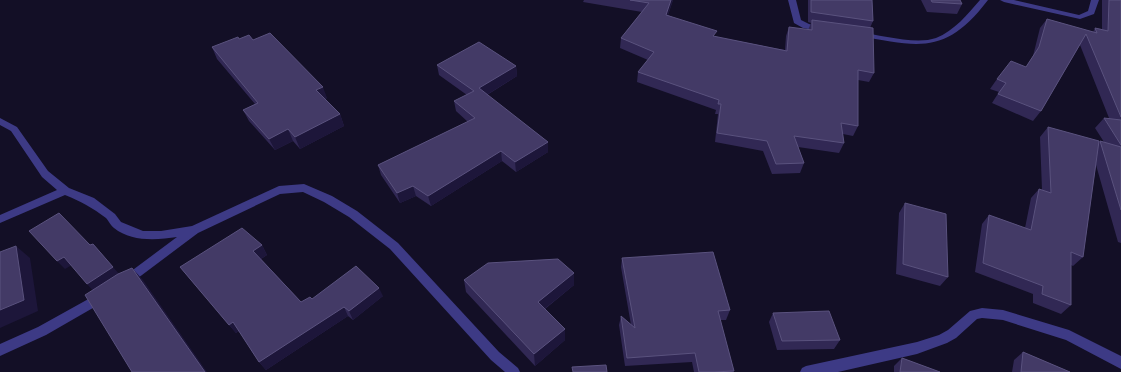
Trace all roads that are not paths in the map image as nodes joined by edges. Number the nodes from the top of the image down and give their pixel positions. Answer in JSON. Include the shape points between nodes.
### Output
{"nodes":[{"id":1,"x":792,"y":0,"type":"edge"},
{"id":2,"x":984,"y":0,"type":"edge"},
{"id":3,"x":1004,"y":0,"type":"edge"},
{"id":4,"x":1095,"y":0,"type":"edge"},
{"id":5,"x":827,"y":30,"type":"edge"},
{"id":6,"x":849,"y":33,"type":"edge"},
{"id":7,"x":0,"y":121,"type":"edge"},
{"id":8,"x":65,"y":191,"type":"junction"},
{"id":9,"x":0,"y":219,"type":"edge"},
{"id":10,"x":194,"y":230,"type":"junction"},
{"id":11,"x":0,"y":350,"type":"edge"},
{"id":12,"x":1121,"y":363,"type":"edge"},
{"id":13,"x":514,"y":372,"type":"edge"},
{"id":14,"x":806,"y":372,"type":"edge"}],
"edges":[{"from":1,"to":5,"type":"street","via":[[799,23]]},
{"from":2,"to":6,"type":"street","via":[[966,22],[938,40],[910,41]]},
{"from":3,"to":4,"type":"street","via":[[1080,17],[1091,12]]},
{"from":7,"to":8,"type":"street","via":[[14,129],[45,174]]},
{"from":8,"to":9,"type":"street"},
{"from":8,"to":10,"type":"street","via":[[90,201],[117,225],[129,231],[143,235],[161,235]]},
{"from":10,"to":11,"type":"street","via":[[113,288],[42,331]]},
{"from":10,"to":13,"type":"street","via":[[279,190],[304,188],[353,214],[394,246],[495,356]]},
{"from":12,"to":14,"type":"street","via":[[1069,335],[1003,314],[982,313],[974,315],[943,339],[896,353]]}]}
